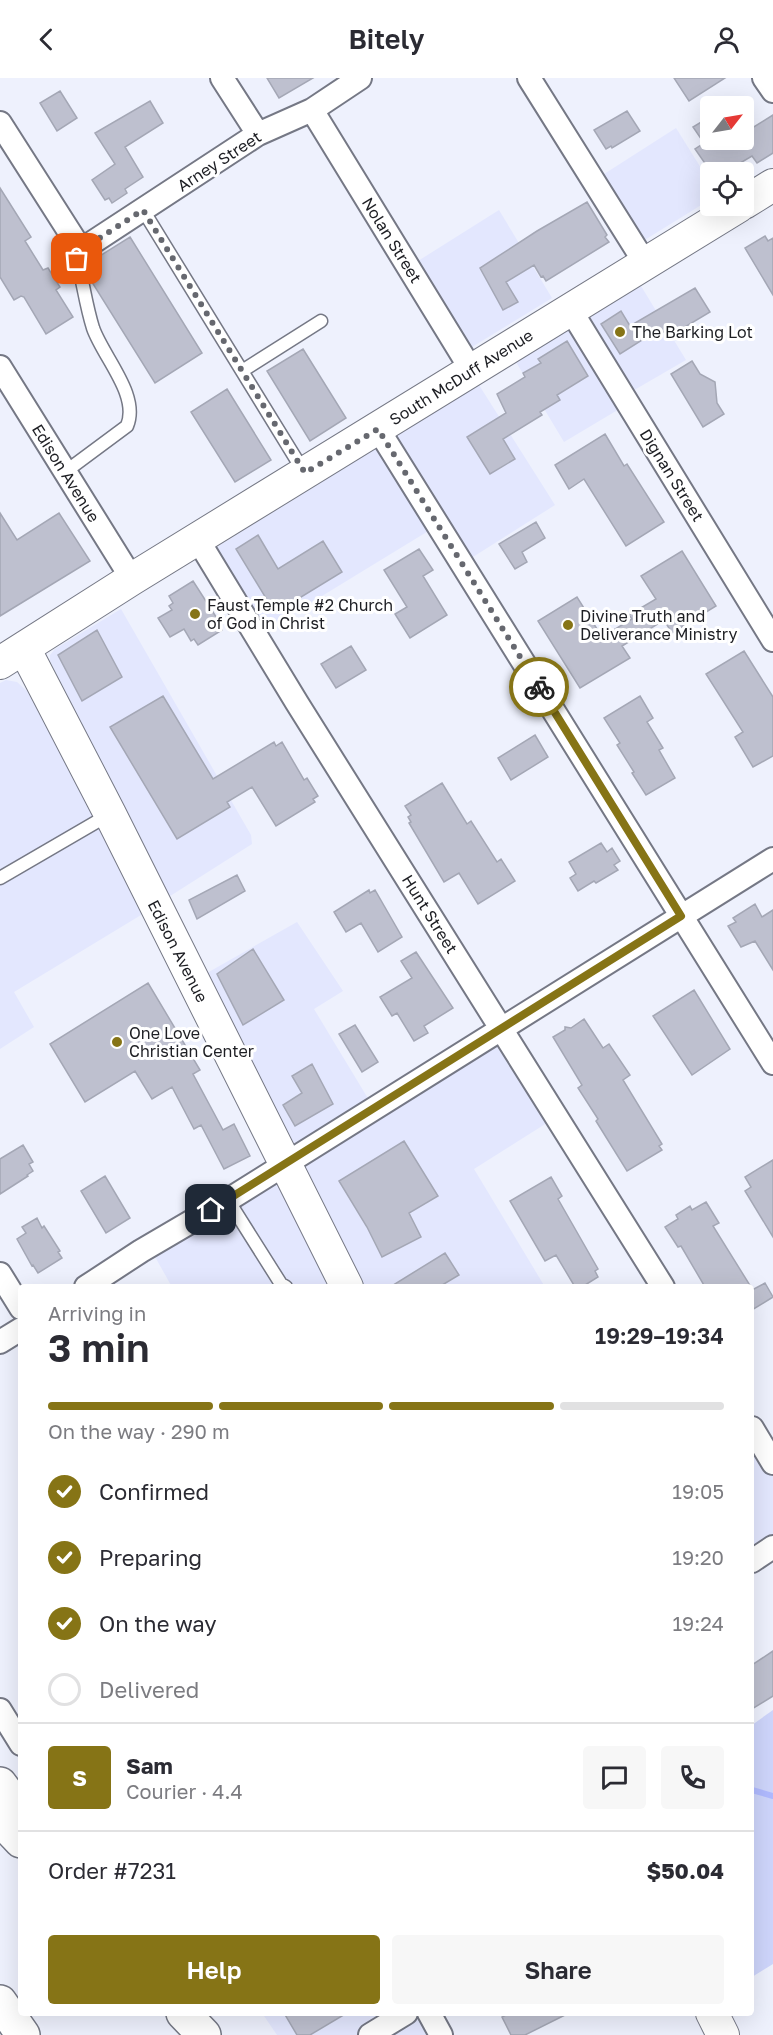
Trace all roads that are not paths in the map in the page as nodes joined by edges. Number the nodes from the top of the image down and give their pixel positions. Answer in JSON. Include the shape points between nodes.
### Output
{"nodes":[{"id":1,"x":222,"y":78,"type":"edge"},
{"id":2,"x":360,"y":78,"type":"edge"},
{"id":3,"x":530,"y":78,"type":"edge"},
{"id":4,"x":764,"y":78,"type":"edge"},
{"id":5,"x":773,"y":92,"type":"edge"},
{"id":6,"x":312,"y":110,"type":"junction"},
{"id":7,"x":0,"y":123,"type":"edge"},
{"id":8,"x":258,"y":134,"type":"junction"},
{"id":9,"x":143,"y":210,"type":"junction"},
{"id":10,"x":723,"y":216,"type":"edge"},
{"id":11,"x":81,"y":250,"type":"junction"},
{"id":12,"x":645,"y":263,"type":"junction"},
{"id":13,"x":570,"y":309,"type":"junction"},
{"id":14,"x":321,"y":321,"type":"dead end"},
{"id":15,"x":0,"y":367,"type":"edge"},
{"id":16,"x":242,"y":371,"type":"junction"},
{"id":17,"x":472,"y":371,"type":"junction"},
{"id":18,"x":378,"y":429,"type":"junction"},
{"id":19,"x":65,"y":472,"type":"junction"},
{"id":20,"x":305,"y":473,"type":"junction"},
{"id":21,"x":198,"y":540,"type":"junction"},
{"id":22,"x":132,"y":579,"type":"junction"},
{"id":23,"x":773,"y":640,"type":"edge"},
{"id":24,"x":12,"y":656,"type":"edge"},
{"id":25,"x":110,"y":814,"type":"junction"},
{"id":26,"x":773,"y":859,"type":"edge"},
{"id":27,"x":0,"y":878,"type":"edge"},
{"id":28,"x":681,"y":916,"type":"junction"},
{"id":29,"x":501,"y":1028,"type":"junction"},
{"id":30,"x":773,"y":1063,"type":"edge"},
{"id":31,"x":285,"y":1163,"type":"junction"},
{"id":32,"x":228,"y":1200,"type":"junction"},
{"id":33,"x":0,"y":1274,"type":"edge"},
{"id":34,"x":91,"y":1284,"type":"edge"},
{"id":35,"x":281,"y":1284,"type":"edge"},
{"id":36,"x":346,"y":1284,"type":"edge"},
{"id":37,"x":661,"y":1284,"type":"edge"},
{"id":38,"x":18,"y":1303,"type":"edge"},
{"id":39,"x":18,"y":1331,"type":"edge"},
{"id":40,"x":0,"y":1342,"type":"edge"},
{"id":41,"x":754,"y":1431,"type":"edge"},
{"id":42,"x":773,"y":1463,"type":"edge"},
{"id":43,"x":773,"y":1547,"type":"edge"},
{"id":44,"x":754,"y":1559,"type":"edge"},
{"id":45,"x":0,"y":1710,"type":"edge"},
{"id":46,"x":18,"y":1739,"type":"edge"},
{"id":47,"x":0,"y":1784,"type":"edge"},
{"id":48,"x":18,"y":1808,"type":"edge"},
{"id":49,"x":0,"y":1819,"type":"edge"},
{"id":50,"x":18,"y":1838,"type":"edge"},
{"id":51,"x":0,"y":2002,"type":"edge"},
{"id":52,"x":186,"y":2016,"type":"edge"},
{"id":53,"x":401,"y":2016,"type":"edge"},
{"id":54,"x":431,"y":2016,"type":"edge"},
{"id":55,"x":714,"y":2016,"type":"edge"},
{"id":56,"x":23,"y":2035,"type":"edge"},
{"id":57,"x":204,"y":2035,"type":"edge"},
{"id":58,"x":370,"y":2035,"type":"edge"},
{"id":59,"x":441,"y":2035,"type":"edge"},
{"id":60,"x":723,"y":2035,"type":"edge"}],
"edges":[{"from":1,"to":8,"type":"street"},
{"from":2,"to":6,"type":"street","name":"Arney Street"},
{"from":3,"to":12,"type":"street"},
{"from":4,"to":5,"type":"street"},
{"from":6,"to":8,"type":"street","name":"Arney Street"},
{"from":6,"to":17,"type":"street","name":"Nolan Street"},
{"from":7,"to":11,"type":"street"},
{"from":8,"to":9,"type":"street","name":"Arney Street"},
{"from":9,"to":11,"type":"street","name":"Arney Street"},
{"from":9,"to":16,"type":"lane"},
{"from":10,"to":12,"type":"main road","name":"South McDuff Avenue"},
{"from":11,"to":19,"type":"lane","via":[[77,259],[93,329],[123,387],[132,416],[127,426]]},
{"from":12,"to":13,"type":"main road","name":"South McDuff Avenue"},
{"from":13,"to":17,"type":"main road","name":"South McDuff Avenue"},
{"from":13,"to":23,"type":"street","name":"Dignan Street"},
{"from":14,"to":16,"type":"lane"},
{"from":15,"to":19,"type":"street","name":"Edison Avenue"},
{"from":16,"to":20,"type":"lane"},
{"from":17,"to":18,"type":"main road","name":"South McDuff Avenue"},
{"from":18,"to":20,"type":"main road","name":"South McDuff Avenue"},
{"from":18,"to":28,"type":"street"},
{"from":19,"to":22,"type":"street","name":"Edison Avenue"},
{"from":20,"to":21,"type":"main road","name":"South McDuff Avenue"},
{"from":21,"to":22,"type":"main road","name":"South McDuff Avenue"},
{"from":21,"to":29,"type":"street","name":"Hunt Street"},
{"from":22,"to":24,"type":"main road","name":"South McDuff Avenue"},
{"from":24,"to":25,"type":"main road","name":"Edison Avenue"},
{"from":25,"to":27,"type":"lane"},
{"from":25,"to":31,"type":"main road","name":"Edison Avenue"},
{"from":26,"to":28,"type":"street"},
{"from":28,"to":29,"type":"street"},
{"from":28,"to":30,"type":"street"},
{"from":29,"to":31,"type":"street"},
{"from":29,"to":37,"type":"street","name":"Hunt Street"},
{"from":31,"to":32,"type":"street"},
{"from":31,"to":36,"type":"main road","name":"Edison Avenue"},
{"from":32,"to":34,"type":"street"},
{"from":32,"to":35,"type":"lane"},
{"from":33,"to":38,"type":"street"},
{"from":39,"to":40,"type":"street"},
{"from":41,"to":42,"type":"street"},
{"from":43,"to":44,"type":"street"},
{"from":45,"to":46,"type":"street"},
{"from":47,"to":48,"type":"highway"},
{"from":49,"to":50,"type":"highway"},
{"from":51,"to":56,"type":"highway"},
{"from":52,"to":57,"type":"highway"},
{"from":53,"to":58,"type":"street"},
{"from":54,"to":59,"type":"street"},
{"from":55,"to":60,"type":"main road"}]}
